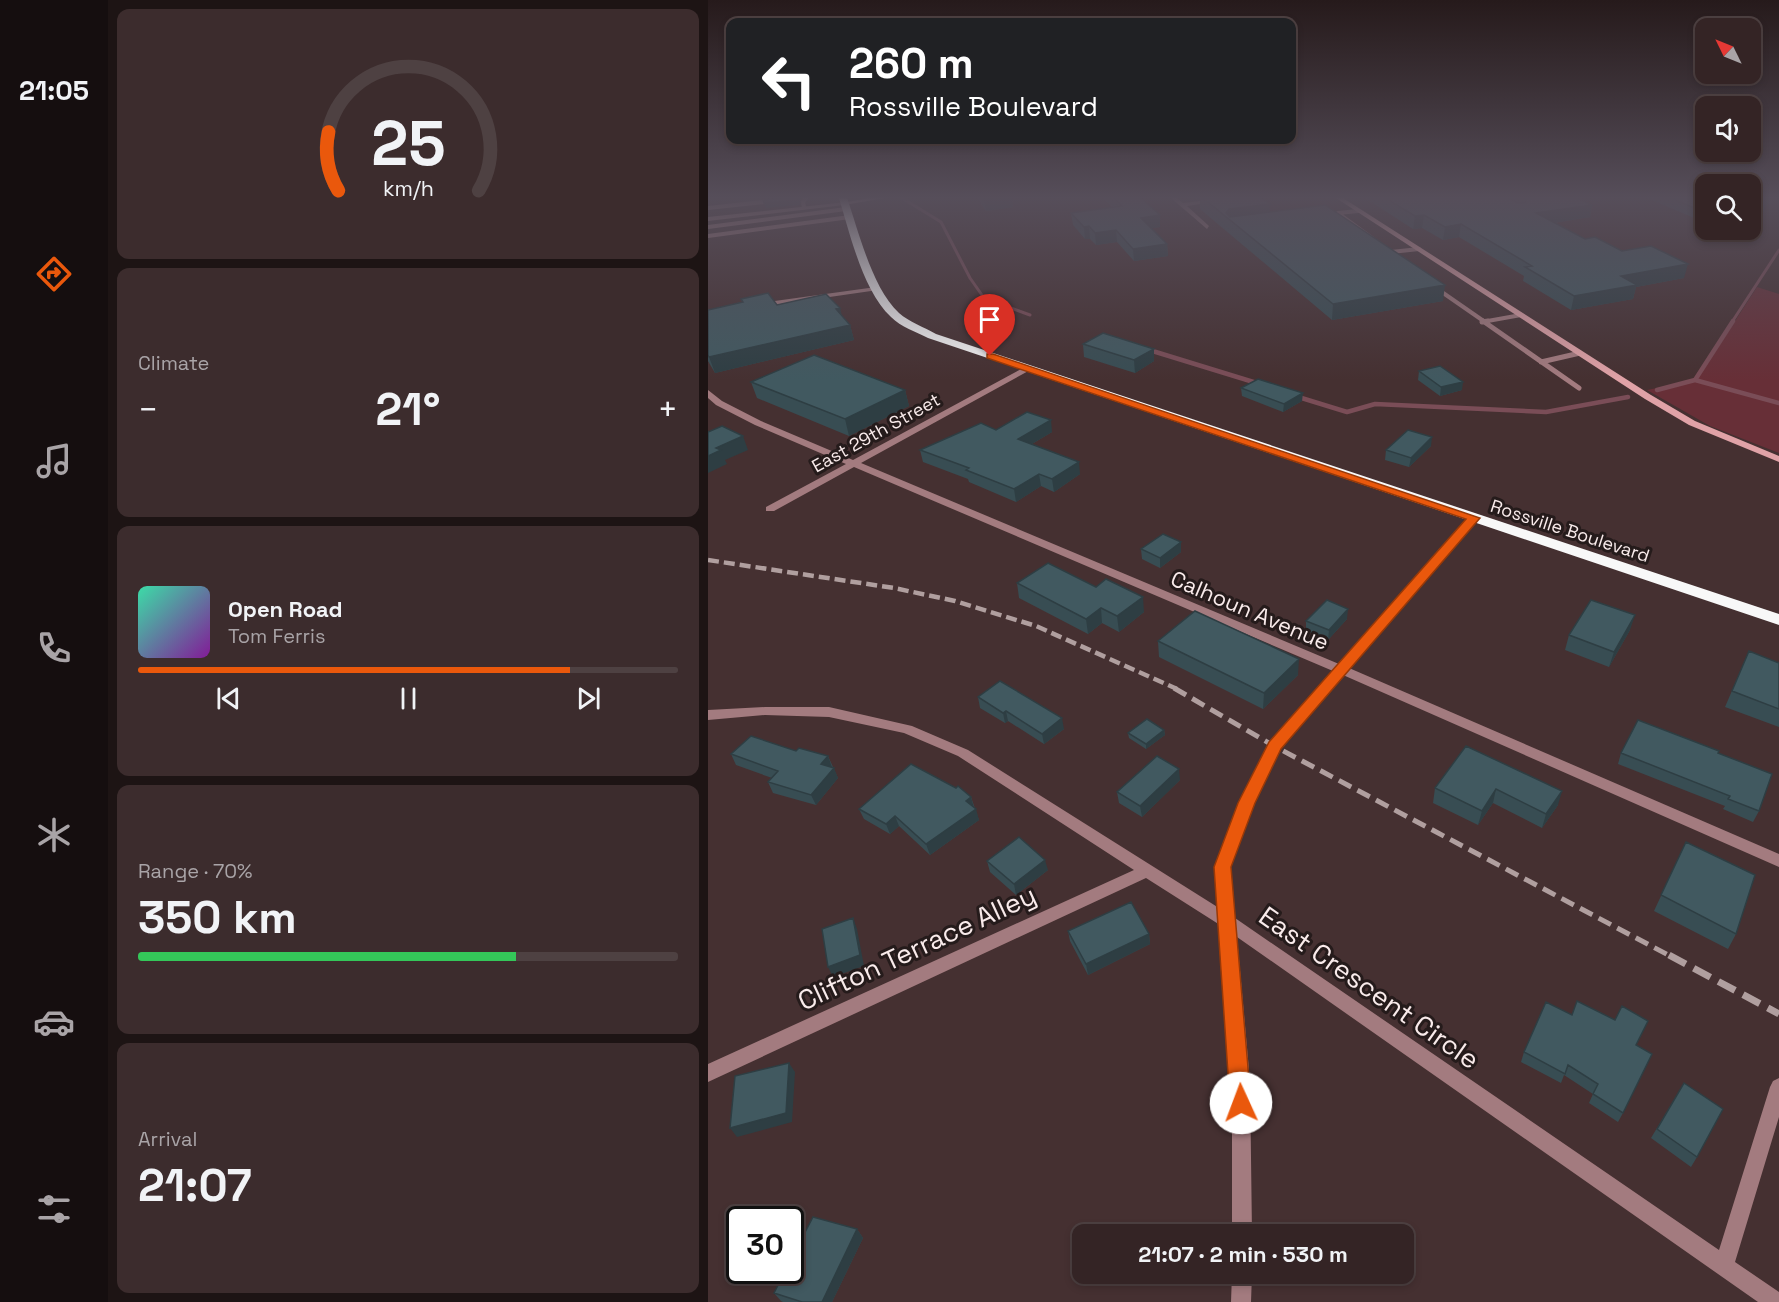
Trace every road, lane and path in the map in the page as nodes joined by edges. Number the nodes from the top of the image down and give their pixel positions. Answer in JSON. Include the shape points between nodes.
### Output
{"nodes":[{"id":1,"x":865,"y":259,"type":"edge"},
{"id":2,"x":1434,"y":259,"type":"edge"},
{"id":3,"x":1429,"y":283,"type":"edge"},
{"id":4,"x":876,"y":289,"type":"junction"},
{"id":5,"x":753,"y":306,"type":"edge"},
{"id":6,"x":1521,"y":315,"type":"junction"},
{"id":7,"x":1482,"y":322,"type":"junction"},
{"id":8,"x":1580,"y":353,"type":"junction"},
{"id":9,"x":1541,"y":363,"type":"junction"},
{"id":10,"x":1028,"y":369,"type":"junction"},
{"id":11,"x":1579,"y":388,"type":"dead end"},
{"id":12,"x":708,"y":393,"type":"edge"},
{"id":13,"x":1779,"y":459,"type":"edge"},
{"id":14,"x":854,"y":464,"type":"junction"},
{"id":15,"x":770,"y":509,"type":"dead end"},
{"id":16,"x":1474,"y":518,"type":"junction"},
{"id":17,"x":1779,"y":620,"type":"edge"},
{"id":18,"x":1341,"y":669,"type":"junction"},
{"id":19,"x":708,"y":715,"type":"edge"},
{"id":20,"x":1779,"y":861,"type":"edge"},
{"id":21,"x":1148,"y":870,"type":"junction"},
{"id":22,"x":1225,"y":920,"type":"junction"},
{"id":23,"x":708,"y":1073,"type":"edge"},
{"id":24,"x":1779,"y":1087,"type":"edge"},
{"id":25,"x":1242,"y":1224,"type":"edge"},
{"id":26,"x":1724,"y":1266,"type":"junction"},
{"id":27,"x":1242,"y":1284,"type":"edge"},
{"id":28,"x":1241,"y":1302,"type":"edge"},
{"id":29,"x":1776,"y":1302,"type":"edge"}],
"edges":[{"from":1,"to":4,"type":"highway","name":"Rossville Boulevard"},
{"from":2,"to":6,"type":"street"},
{"from":3,"to":7,"type":"lane"},
{"from":4,"to":5,"type":"street"},
{"from":4,"to":10,"type":"highway","name":"Rossville Boulevard","via":[[897,316],[933,336]]},
{"from":6,"to":7,"type":"lane"},
{"from":6,"to":8,"type":"street"},
{"from":7,"to":9,"type":"lane"},
{"from":8,"to":9,"type":"lane"},
{"from":8,"to":13,"type":"street","via":[[1692,423]]},
{"from":9,"to":11,"type":"lane"},
{"from":10,"to":14,"type":"street","name":"East 29th Street"},
{"from":10,"to":16,"type":"highway","name":"Rossville Boulevard"},
{"from":12,"to":14,"type":"street","name":"Calhoun Avenue","via":[[758,423]]},
{"from":14,"to":15,"type":"street","name":"East 29th Street"},
{"from":14,"to":18,"type":"street","name":"Calhoun Avenue"},
{"from":16,"to":17,"type":"highway","name":"Rossville Boulevard"},
{"from":16,"to":18,"type":"street"},
{"from":18,"to":20,"type":"street","name":"Calhoun Avenue"},
{"from":18,"to":22,"type":"street","via":[[1274,746],[1246,803],[1223,867]]},
{"from":19,"to":21,"type":"street","name":"East Crescent Circle","via":[[829,712],[907,729],[963,753]]},
{"from":21,"to":22,"type":"street","name":"East Crescent Circle"},
{"from":21,"to":23,"type":"street","name":"Clifton Terrace Alley"},
{"from":22,"to":25,"type":"street","via":[[1241,1081]]},
{"from":22,"to":26,"type":"street","name":"East Crescent Circle"},
{"from":24,"to":26,"type":"street"},
{"from":26,"to":29,"type":"street","name":"East Crescent Circle"},
{"from":27,"to":28,"type":"street"}]}
